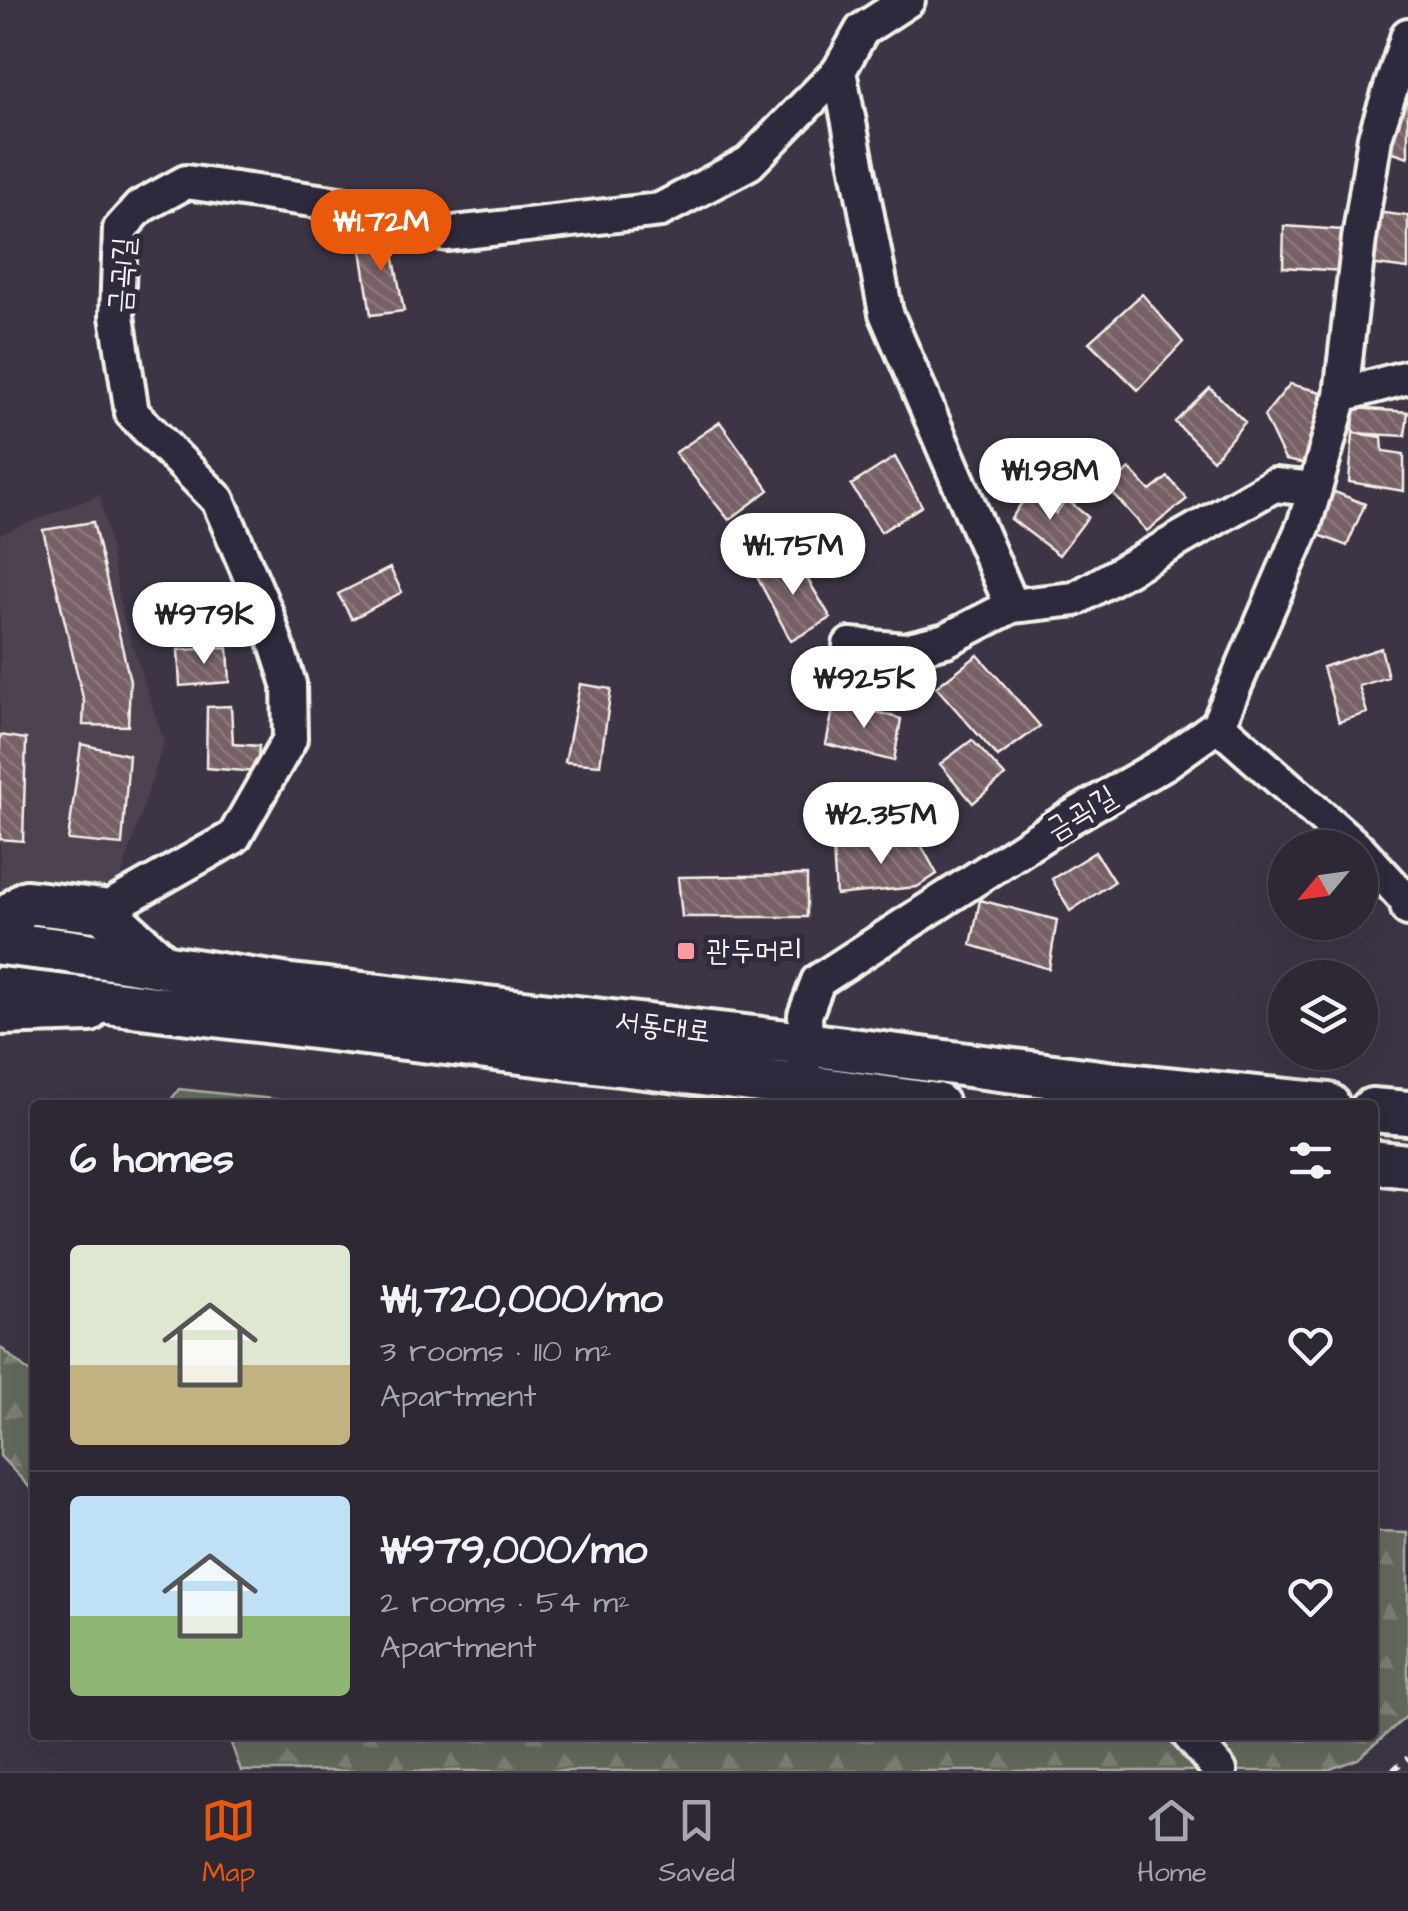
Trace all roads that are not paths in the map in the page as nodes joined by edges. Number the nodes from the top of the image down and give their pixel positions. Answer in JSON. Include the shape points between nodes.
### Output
{"nodes":[{"id":1,"x":908,"y":0,"type":"edge"},
{"id":2,"x":1408,"y":36,"type":"edge"},
{"id":3,"x":839,"y":72,"type":"junction"},
{"id":4,"x":1408,"y":377,"type":"edge"},
{"id":5,"x":1341,"y":396,"type":"junction"},
{"id":6,"x":1315,"y":489,"type":"junction"},
{"id":7,"x":1012,"y":606,"type":"junction"},
{"id":8,"x":850,"y":645,"type":"dead end"},
{"id":9,"x":1218,"y":726,"type":"junction"},
{"id":10,"x":1337,"y":830,"type":"edge"},
{"id":11,"x":1378,"y":870,"type":"edge"},
{"id":12,"x":1408,"y":909,"type":"edge"},
{"id":13,"x":103,"y":911,"type":"junction"},
{"id":14,"x":0,"y":924,"type":"edge"},
{"id":15,"x":0,"y":942,"type":"edge"},
{"id":16,"x":164,"y":987,"type":"junction"},
{"id":17,"x":0,"y":989,"type":"edge"},
{"id":18,"x":0,"y":1018,"type":"edge"},
{"id":19,"x":806,"y":1044,"type":"junction"},
{"id":20,"x":801,"y":1086,"type":"junction"},
{"id":21,"x":901,"y":1100,"type":"edge"},
{"id":22,"x":1278,"y":1100,"type":"edge"},
{"id":23,"x":1378,"y":1110,"type":"edge"},
{"id":24,"x":1408,"y":1113,"type":"edge"},
{"id":25,"x":1378,"y":1163,"type":"edge"},
{"id":26,"x":1408,"y":1166,"type":"edge"},
{"id":27,"x":1193,"y":1740,"type":"edge"},
{"id":28,"x":1220,"y":1771,"type":"edge"}],
"edges":[{"from":1,"to":3,"type":"street","name":"금곡1길","via":[[862,30]]},
{"from":2,"to":5,"type":"street","via":[[1375,136]]},
{"from":3,"to":7,"type":"street","via":[[886,312]]},
{"from":3,"to":13,"type":"street","name":"금곡1길","via":[[749,164],[660,210],[446,234],[368,208],[186,182],[140,207],[120,229],[117,316],[132,412],[218,500],[289,684],[290,738],[234,837]]},
{"from":4,"to":5,"type":"street"},
{"from":5,"to":6,"type":"street"},
{"from":6,"to":7,"type":"street","via":[[1274,485],[1075,599]]},
{"from":6,"to":9,"type":"street"},
{"from":7,"to":8,"type":"street","via":[[946,640],[905,650]]},
{"from":9,"to":10,"type":"street"},
{"from":9,"to":19,"type":"street","name":"금곡1길","via":[[818,981],[805,1015]]},
{"from":11,"to":12,"type":"street"},
{"from":13,"to":14,"type":"main road","via":[[27,902]]},
{"from":13,"to":16,"type":"main road"},
{"from":15,"to":16,"type":"main road","name":"서동대로"},
{"from":16,"to":17,"type":"main road","name":"서동대로"},
{"from":16,"to":18,"type":"street","via":[[110,1015]]},
{"from":16,"to":19,"type":"main road","name":"서동대로","via":[[283,985]]},
{"from":16,"to":20,"type":"main road","name":"서동대로"},
{"from":19,"to":20,"type":"street","name":"금곡1길"},
{"from":19,"to":22,"type":"main road","name":"서동대로"},
{"from":20,"to":21,"type":"main road","name":"서동대로"},
{"from":23,"to":24,"type":"main road"},
{"from":25,"to":26,"type":"main road"},
{"from":27,"to":28,"type":"street"}]}
